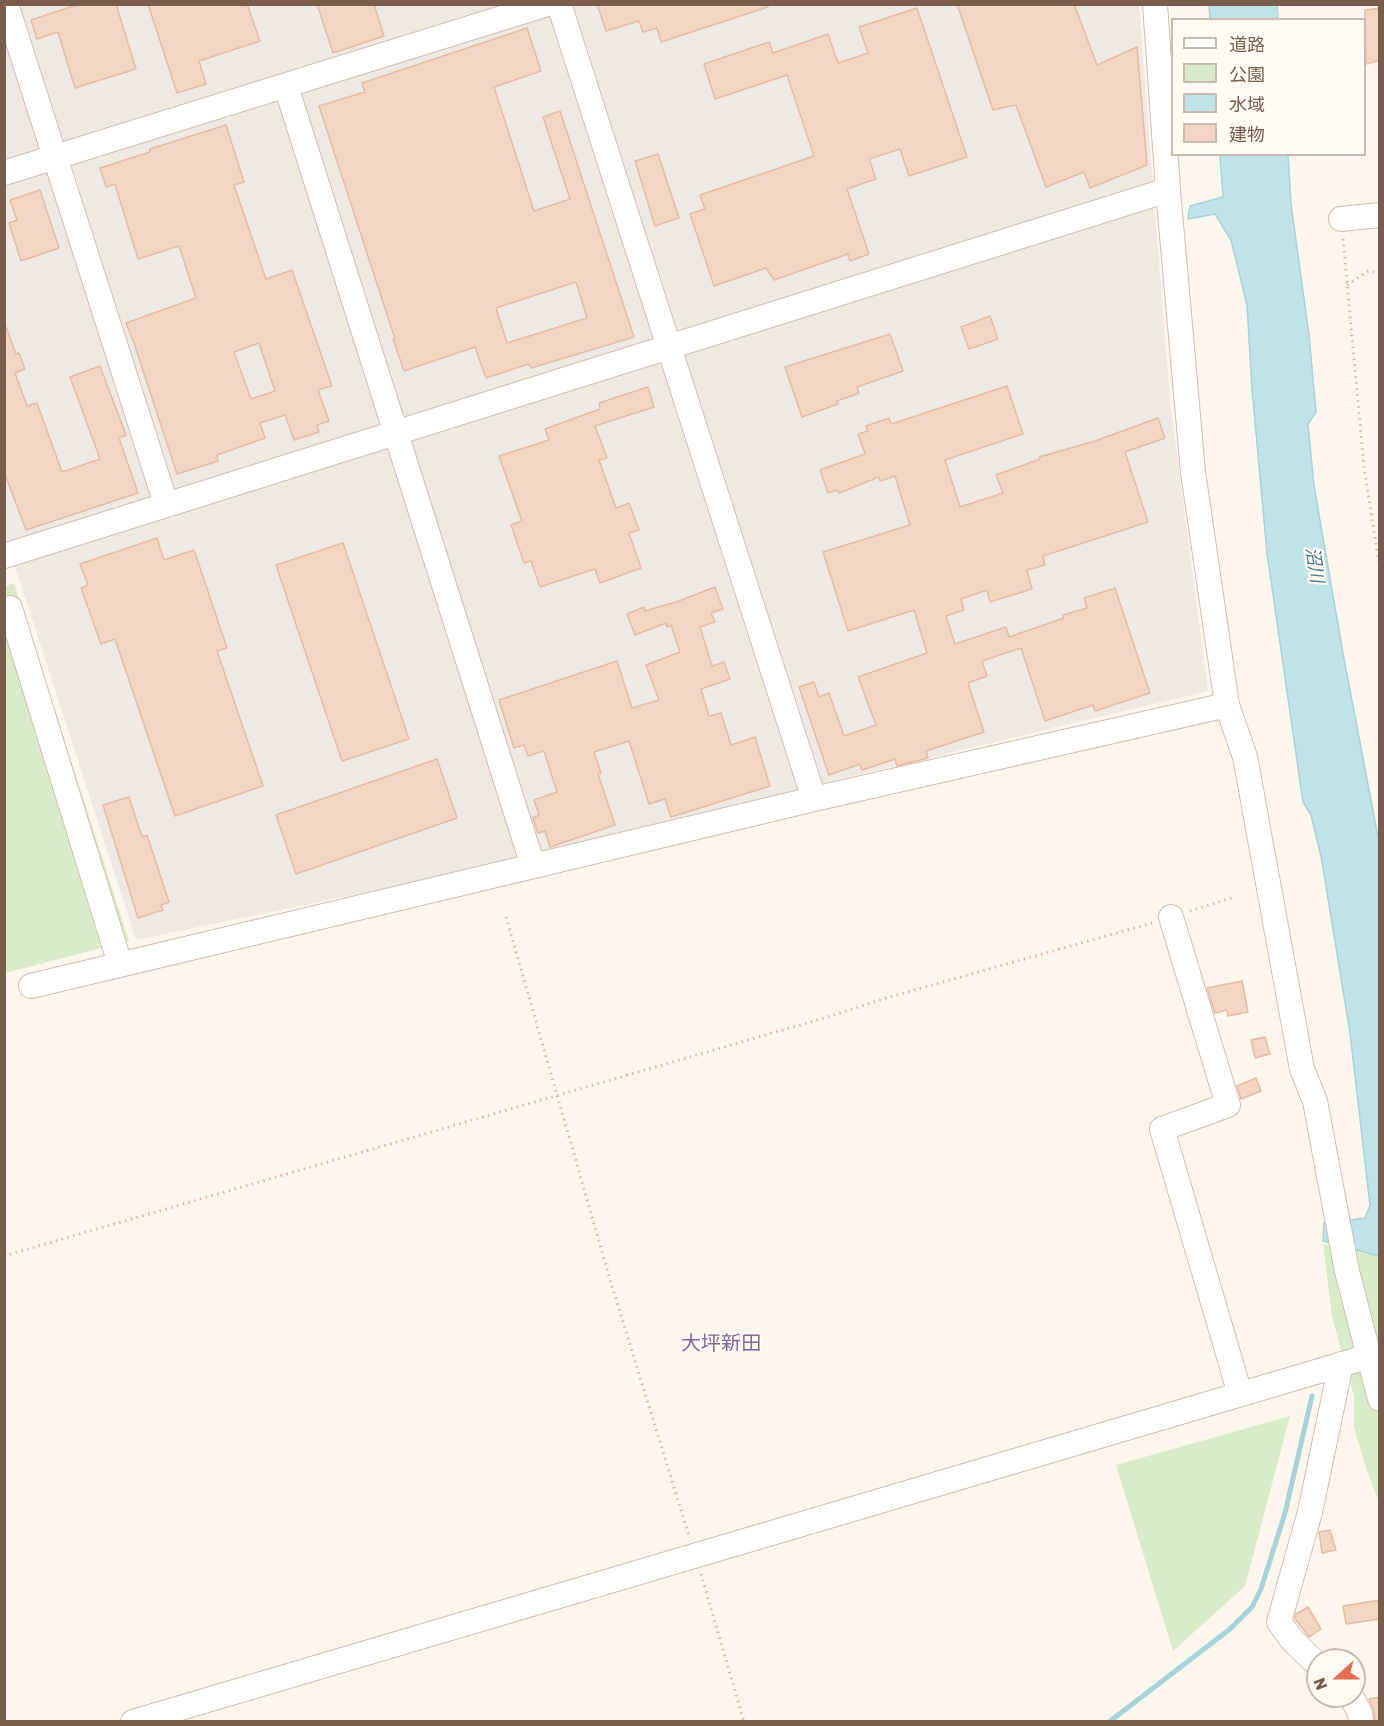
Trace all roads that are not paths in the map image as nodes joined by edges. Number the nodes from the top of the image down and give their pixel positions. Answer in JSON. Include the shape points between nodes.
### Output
{"nodes":[{"id":1,"x":6,"y":4,"type":"edge"},
{"id":2,"x":547,"y":4,"type":"edge"},
{"id":3,"x":559,"y":4,"type":"edge"},
{"id":4,"x":1155,"y":4,"type":"edge"},
{"id":5,"x":286,"y":86,"type":"junction"},
{"id":6,"x":55,"y":157,"type":"junction"},
{"id":7,"x":4,"y":173,"type":"edge"},
{"id":8,"x":1168,"y":190,"type":"junction"},
{"id":9,"x":1380,"y":215,"type":"edge"},
{"id":10,"x":1341,"y":219,"type":"road end"},
{"id":11,"x":669,"y":347,"type":"junction"},
{"id":12,"x":395,"y":432,"type":"junction"},
{"id":13,"x":166,"y":504,"type":"junction"},
{"id":14,"x":4,"y":556,"type":"edge"},
{"id":15,"x":4,"y":610,"type":"edge"},
{"id":16,"x":1227,"y":705,"type":"junction"},
{"id":17,"x":814,"y":799,"type":"junction"},
{"id":18,"x":533,"y":866,"type":"junction"},
{"id":19,"x":1170,"y":917,"type":"road end"},
{"id":20,"x":120,"y":964,"type":"junction"},
{"id":21,"x":31,"y":986,"type":"dead end"},
{"id":22,"x":1373,"y":1355,"type":"edge"},
{"id":23,"x":1341,"y":1364,"type":"junction"},
{"id":24,"x":1240,"y":1394,"type":"junction"},
{"id":25,"x":1380,"y":1399,"type":"edge"},
{"id":26,"x":1306,"y":1653,"type":"edge"},
{"id":27,"x":133,"y":1722,"type":"edge"}],
"edges":[{"from":1,"to":6,"type":"street"},
{"from":2,"to":5,"type":"street"},
{"from":3,"to":11,"type":"street"},
{"from":4,"to":8,"type":"street"},
{"from":5,"to":6,"type":"street"},
{"from":5,"to":12,"type":"street"},
{"from":6,"to":7,"type":"street"},
{"from":6,"to":13,"type":"street"},
{"from":8,"to":11,"type":"street"},
{"from":8,"to":16,"type":"street","via":[[1193,472]]},
{"from":9,"to":10,"type":"street"},
{"from":11,"to":12,"type":"street"},
{"from":11,"to":17,"type":"street"},
{"from":12,"to":13,"type":"street"},
{"from":12,"to":18,"type":"street"},
{"from":13,"to":14,"type":"street"},
{"from":15,"to":20,"type":"street","via":[[10,608]]},
{"from":16,"to":17,"type":"street"},
{"from":16,"to":22,"type":"street","via":[[1245,757],[1302,1069],[1315,1101],[1347,1271]]},
{"from":17,"to":18,"type":"street"},
{"from":18,"to":20,"type":"street"},
{"from":19,"to":24,"type":"street","via":[[1228,1105],[1162,1129]]},
{"from":20,"to":21,"type":"street"},
{"from":22,"to":23,"type":"street"},
{"from":22,"to":25,"type":"street"},
{"from":23,"to":24,"type":"street"},
{"from":23,"to":26,"type":"street","via":[[1310,1512],[1279,1622]]},
{"from":24,"to":27,"type":"street"}]}
